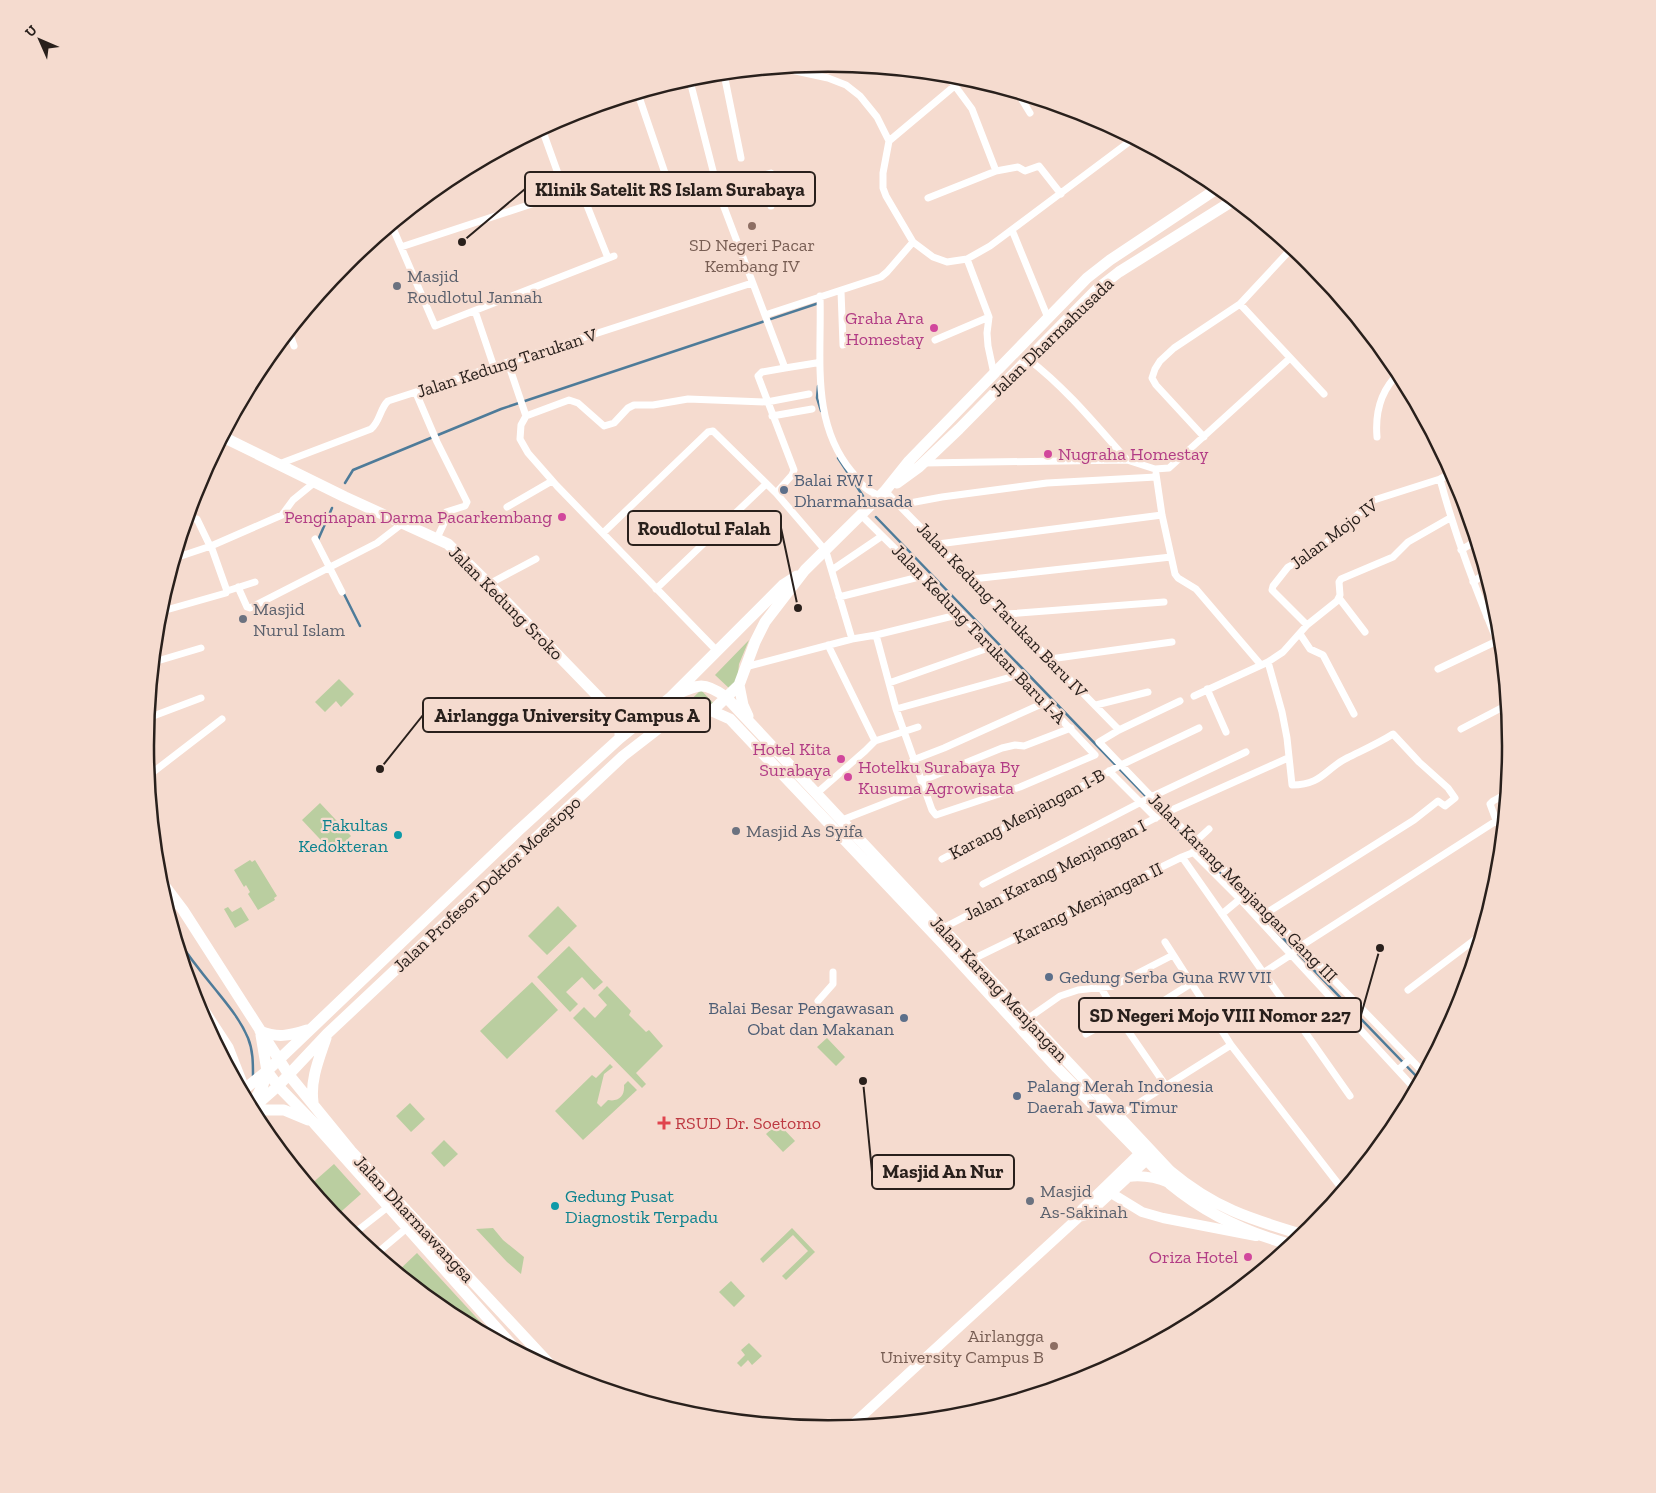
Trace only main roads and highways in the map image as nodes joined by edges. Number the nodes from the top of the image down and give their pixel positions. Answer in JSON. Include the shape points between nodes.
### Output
{"nodes":[{"id":1,"x":1211,"y":193,"type":"edge"},
{"id":2,"x":1227,"y":204,"type":"edge"},
{"id":3,"x":1176,"y":216,"type":"junction"},
{"id":4,"x":1161,"y":226,"type":"junction"},
{"id":5,"x":1186,"y":229,"type":"junction"},
{"id":6,"x":1170,"y":240,"type":"junction"},
{"id":7,"x":228,"y":440,"type":"edge"},
{"id":8,"x":883,"y":494,"type":"junction"},
{"id":9,"x":805,"y":570,"type":"junction"},
{"id":10,"x":738,"y":684,"type":"junction"},
{"id":11,"x":726,"y":696,"type":"junction"},
{"id":12,"x":672,"y":697,"type":"junction"},
{"id":13,"x":712,"y":711,"type":"junction"},
{"id":14,"x":752,"y":724,"type":"junction"},
{"id":15,"x":620,"y":738,"type":"junction"},
{"id":16,"x":170,"y":893,"type":"edge"},
{"id":17,"x":988,"y":986,"type":"junction"},
{"id":18,"x":310,"y":1029,"type":"junction"},
{"id":19,"x":260,"y":1031,"type":"junction"},
{"id":20,"x":327,"y":1034,"type":"junction"},
{"id":21,"x":279,"y":1060,"type":"junction"},
{"id":22,"x":289,"y":1075,"type":"junction"},
{"id":23,"x":254,"y":1083,"type":"edge"},
{"id":24,"x":278,"y":1086,"type":"junction"},
{"id":25,"x":256,"y":1102,"type":"edge"},
{"id":26,"x":314,"y":1104,"type":"junction"},
{"id":27,"x":257,"y":1105,"type":"edge"},
{"id":28,"x":259,"y":1106,"type":"edge"},
{"id":29,"x":314,"y":1123,"type":"junction"},
{"id":30,"x":1147,"y":1153,"type":"junction"},
{"id":31,"x":1128,"y":1177,"type":"junction"},
{"id":32,"x":1170,"y":1184,"type":"junction"},
{"id":33,"x":1111,"y":1193,"type":"junction"},
{"id":34,"x":1079,"y":1217,"type":"junction"},
{"id":35,"x":1295,"y":1232,"type":"edge"},
{"id":36,"x":1269,"y":1239,"type":"junction"},
{"id":37,"x":1283,"y":1243,"type":"edge"},
{"id":38,"x":512,"y":1325,"type":"junction"},
{"id":39,"x":502,"y":1334,"type":"junction"},
{"id":40,"x":505,"y":1338,"type":"edge"},
{"id":41,"x":542,"y":1356,"type":"edge"},
{"id":42,"x":858,"y":1419,"type":"edge"}],
"edges":[{"from":1,"to":3,"type":"main road","name":"Jalan Dharmahusada"},
{"from":2,"to":5,"type":"main road","name":"Jalan Dharmahusada"},
{"from":3,"to":4,"type":"main road","name":"Jalan Dharmahusada"},
{"from":3,"to":5,"type":"main road","via":[[1179,225]]},
{"from":4,"to":6,"type":"main road","via":[[1168,232]]},
{"from":4,"to":8,"type":"main road","name":"Jalan Dharmahusada","via":[[1087,278],[909,461]]},
{"from":5,"to":6,"type":"main road","name":"Jalan Dharmahusada"},
{"from":6,"to":8,"type":"main road","name":"Jalan Dharmahusada","via":[[1097,289],[923,463]]},
{"from":7,"to":15,"type":"main road","name":"Jalan Kedung Sroko","via":[[448,544],[616,715]]},
{"from":8,"to":9,"type":"main road","name":"Jalan Dharmahusada"},
{"from":9,"to":10,"type":"main road","name":"Jalan Dharmahusada","via":[[765,622]]},
{"from":9,"to":12,"type":"main road","name":"Jalan Dharmahusada","via":[[783,586]]},
{"from":10,"to":11,"type":"main road"},
{"from":10,"to":14,"type":"main road"},
{"from":11,"to":12,"type":"main road","via":[[713,688],[699,686]]},
{"from":11,"to":13,"type":"main road"},
{"from":11,"to":14,"type":"main road","name":"Jalan Karang Menjangan"},
{"from":12,"to":15,"type":"main road","name":"Jalan Profesor Doktor Moestopo"},
{"from":13,"to":17,"type":"main road","name":"Jalan Karang Menjangan","via":[[730,719]]},
{"from":13,"to":20,"type":"main road","name":"Jalan Profesor Doktor Moestopo","via":[[683,715],[663,725],[623,756]]},
{"from":14,"to":17,"type":"main road","name":"Jalan Karang Menjangan","via":[[973,960]]},
{"from":15,"to":18,"type":"main road","name":"Jalan Profesor Doktor Moestopo"},
{"from":16,"to":19,"type":"main road","name":"Jalan Dharmawangsa"},
{"from":17,"to":30,"type":"main road","name":"Jalan Karang Menjangan","via":[[1057,1068]]},
{"from":17,"to":30,"type":"main road","name":"Jalan Karang Menjangan","via":[[1027,1020],[1118,1116]]},
{"from":18,"to":19,"type":"main road","via":[[285,1036]]},
{"from":18,"to":21,"type":"main road","name":"Jalan Profesor Doktor Moestopo"},
{"from":19,"to":21,"type":"main road","name":"Jalan Dharmawangsa"},
{"from":19,"to":23,"type":"main road"},
{"from":20,"to":22,"type":"main road","name":"Jalan Profesor Doktor Moestopo"},
{"from":20,"to":26,"type":"main road","via":[[311,1090]]},
{"from":21,"to":22,"type":"main road","name":"Jalan Dharmawangsa"},
{"from":21,"to":23,"type":"main road","name":"Jalan Profesor Doktor Moestopo"},
{"from":22,"to":24,"type":"main road","name":"Jalan Profesor Doktor Moestopo"},
{"from":22,"to":26,"type":"main road","name":"Jalan Dharmawangsa"},
{"from":23,"to":24,"type":"main road","name":"Jalan Dharmawangsa"},
{"from":23,"to":25,"type":"main road"},
{"from":24,"to":27,"type":"main road","name":"Jalan Profesor Doktor Moestopo"},
{"from":24,"to":29,"type":"main road","name":"Jalan Dharmawangsa"},
{"from":26,"to":38,"type":"main road","name":"Jalan Dharmawangsa","via":[[351,1151]]},
{"from":28,"to":29,"type":"main road","via":[[284,1110]]},
{"from":29,"to":39,"type":"main road","name":"Jalan Dharmawangsa"},
{"from":30,"to":31,"type":"main road"},
{"from":30,"to":32,"type":"main road","name":"Jalan Karang Menjangan"},
{"from":30,"to":34,"type":"main road","via":[[1082,1209]]},
{"from":30,"to":35,"type":"main road","name":"Jalan Karang Menjangan","via":[[1212,1201],[1254,1220]]},
{"from":31,"to":32,"type":"main road","via":[[1154,1177]]},
{"from":31,"to":33,"type":"main road"},
{"from":32,"to":36,"type":"main road","name":"Jalan Karang Menjangan","via":[[1205,1210]]},
{"from":33,"to":34,"type":"main road","via":[[1087,1215]]},
{"from":33,"to":36,"type":"main road","name":"Jalan Karang Menjangan","via":[[1142,1212]]},
{"from":34,"to":42,"type":"main road"},
{"from":36,"to":37,"type":"main road","name":"Jalan Karang Menjangan"},
{"from":38,"to":39,"type":"main road"},
{"from":38,"to":41,"type":"main road","name":"Jalan Dharmawangsa"},
{"from":39,"to":40,"type":"main road","name":"Jalan Dharmawangsa"}]}
